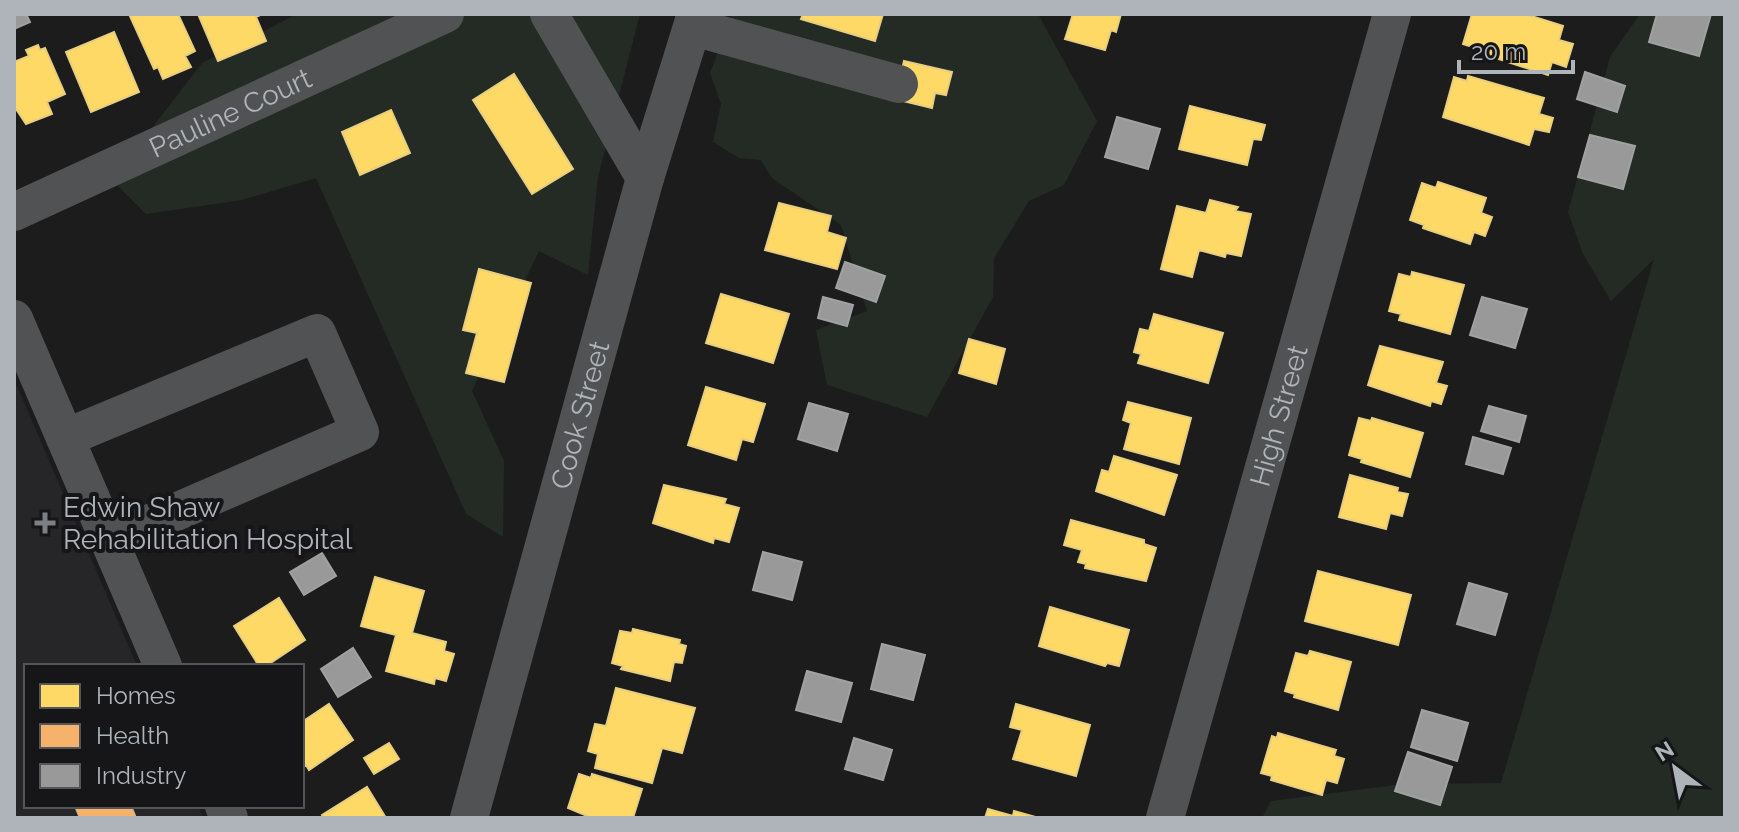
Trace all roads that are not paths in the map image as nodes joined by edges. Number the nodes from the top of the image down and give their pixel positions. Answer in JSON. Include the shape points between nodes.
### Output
{"nodes":[{"id":1,"x":445,"y":14,"type":"edge"},
{"id":2,"x":549,"y":14,"type":"edge"},
{"id":3,"x":1392,"y":14,"type":"edge"},
{"id":4,"x":695,"y":20,"type":"edge"},
{"id":5,"x":899,"y":84,"type":"dead end"},
{"id":6,"x":645,"y":178,"type":"junction"},
{"id":7,"x":14,"y":212,"type":"edge"},
{"id":8,"x":14,"y":319,"type":"edge"},
{"id":9,"x":65,"y":438,"type":"junction"},
{"id":10,"x":109,"y":541,"type":"junction"},
{"id":11,"x":162,"y":664,"type":"edge"},
{"id":12,"x":469,"y":818,"type":"edge"},
{"id":13,"x":1165,"y":818,"type":"edge"}],
"edges":[{"from":1,"to":7,"type":"street","name":"Pauline Court"},
{"from":2,"to":6,"type":"street"},
{"from":3,"to":13,"type":"street","name":"High Street"},
{"from":4,"to":5,"type":"street"},
{"from":4,"to":6,"type":"street","name":"Cook Street"},
{"from":6,"to":12,"type":"street","name":"Cook Street"},
{"from":8,"to":9,"type":"street"},
{"from":9,"to":10,"type":"street"},
{"from":9,"to":10,"type":"street","via":[[317,333],[324,347],[360,432]]},
{"from":10,"to":11,"type":"street"}]}
